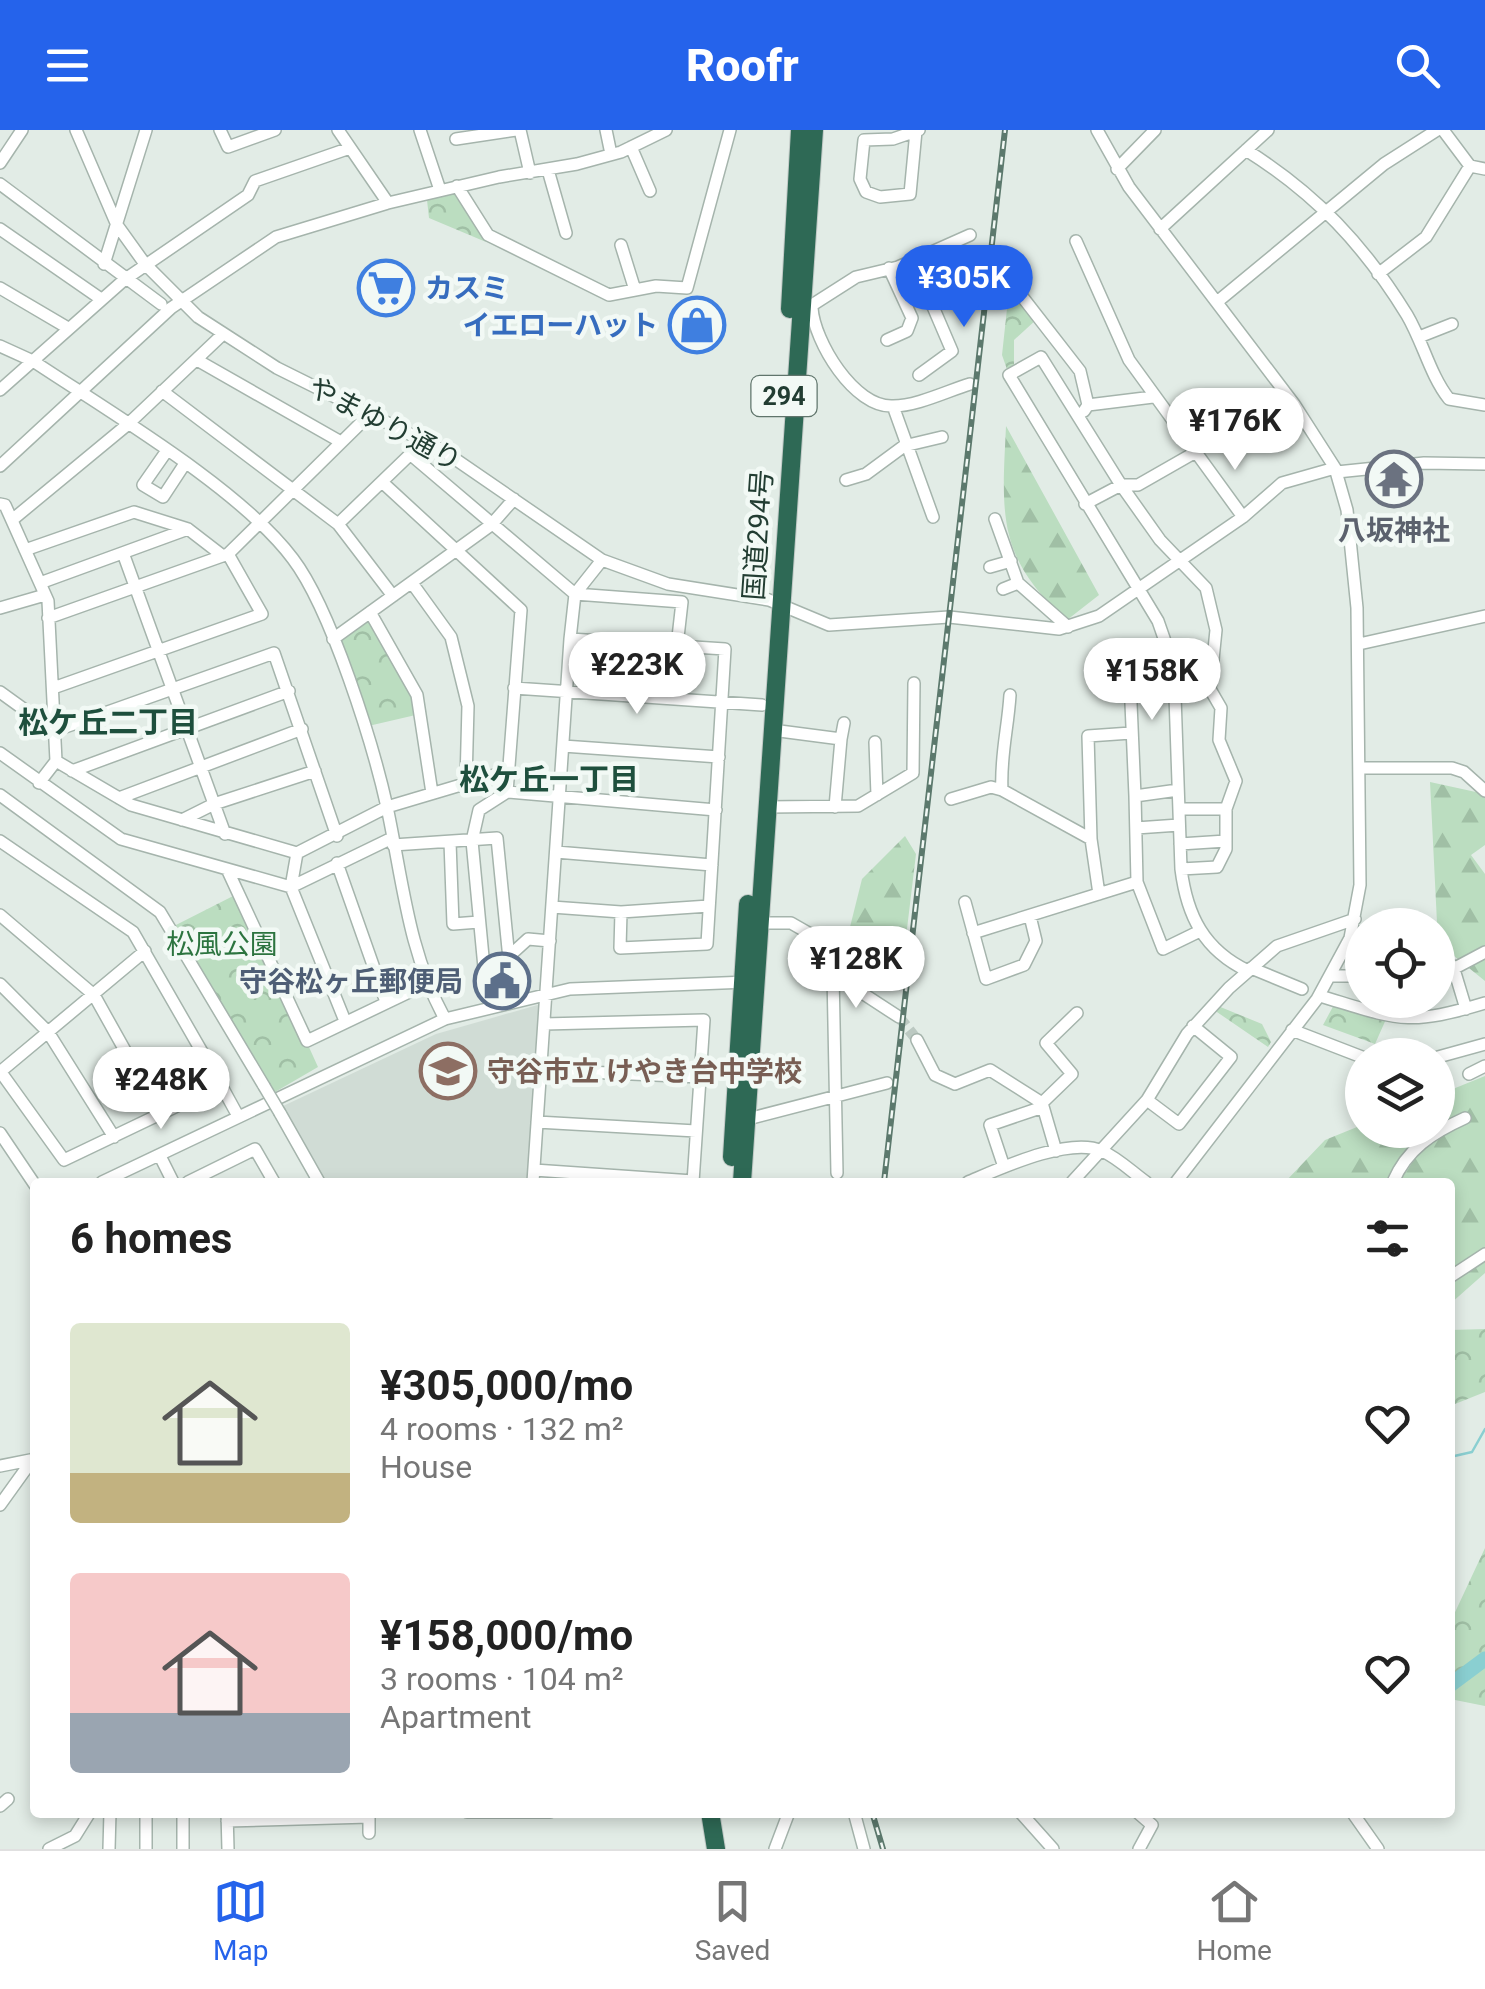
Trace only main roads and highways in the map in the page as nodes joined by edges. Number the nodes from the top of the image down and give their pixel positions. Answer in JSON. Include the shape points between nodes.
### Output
{"nodes":[{"id":1,"x":800,"y":130,"type":"edge"},
{"id":2,"x":814,"y":130,"type":"edge"},
{"id":3,"x":801,"y":306,"type":"junction"},
{"id":4,"x":775,"y":602,"type":"junction"},
{"id":5,"x":750,"y":982,"type":"junction"},
{"id":6,"x":741,"y":1120,"type":"junction"},
{"id":7,"x":731,"y":1178,"type":"edge"},
{"id":8,"x":742,"y":1178,"type":"edge"},
{"id":9,"x":700,"y":1818,"type":"edge"},
{"id":10,"x":711,"y":1818,"type":"edge"},
{"id":11,"x":705,"y":1849,"type":"edge"},
{"id":12,"x":716,"y":1849,"type":"edge"}],
"edges":[{"from":1,"to":3,"type":"highway","name":"国道294号","number":"294"},
{"from":2,"to":3,"type":"highway","name":"国道294号","number":"294"},
{"from":3,"to":4,"type":"highway","name":"国道294号","number":"294"},
{"from":4,"to":5,"type":"highway","name":"国道294号","number":"294","via":[[762,705]]},
{"from":4,"to":5,"type":"highway","name":"国道294号","number":"294","via":[[767,808]]},
{"from":5,"to":6,"type":"highway","name":"国道294号","number":"294"},
{"from":6,"to":7,"type":"highway","name":"国道294号","number":"294"},
{"from":6,"to":8,"type":"highway","name":"国道294号","number":"294"},
{"from":9,"to":11,"type":"highway"},
{"from":10,"to":12,"type":"highway"}]}
